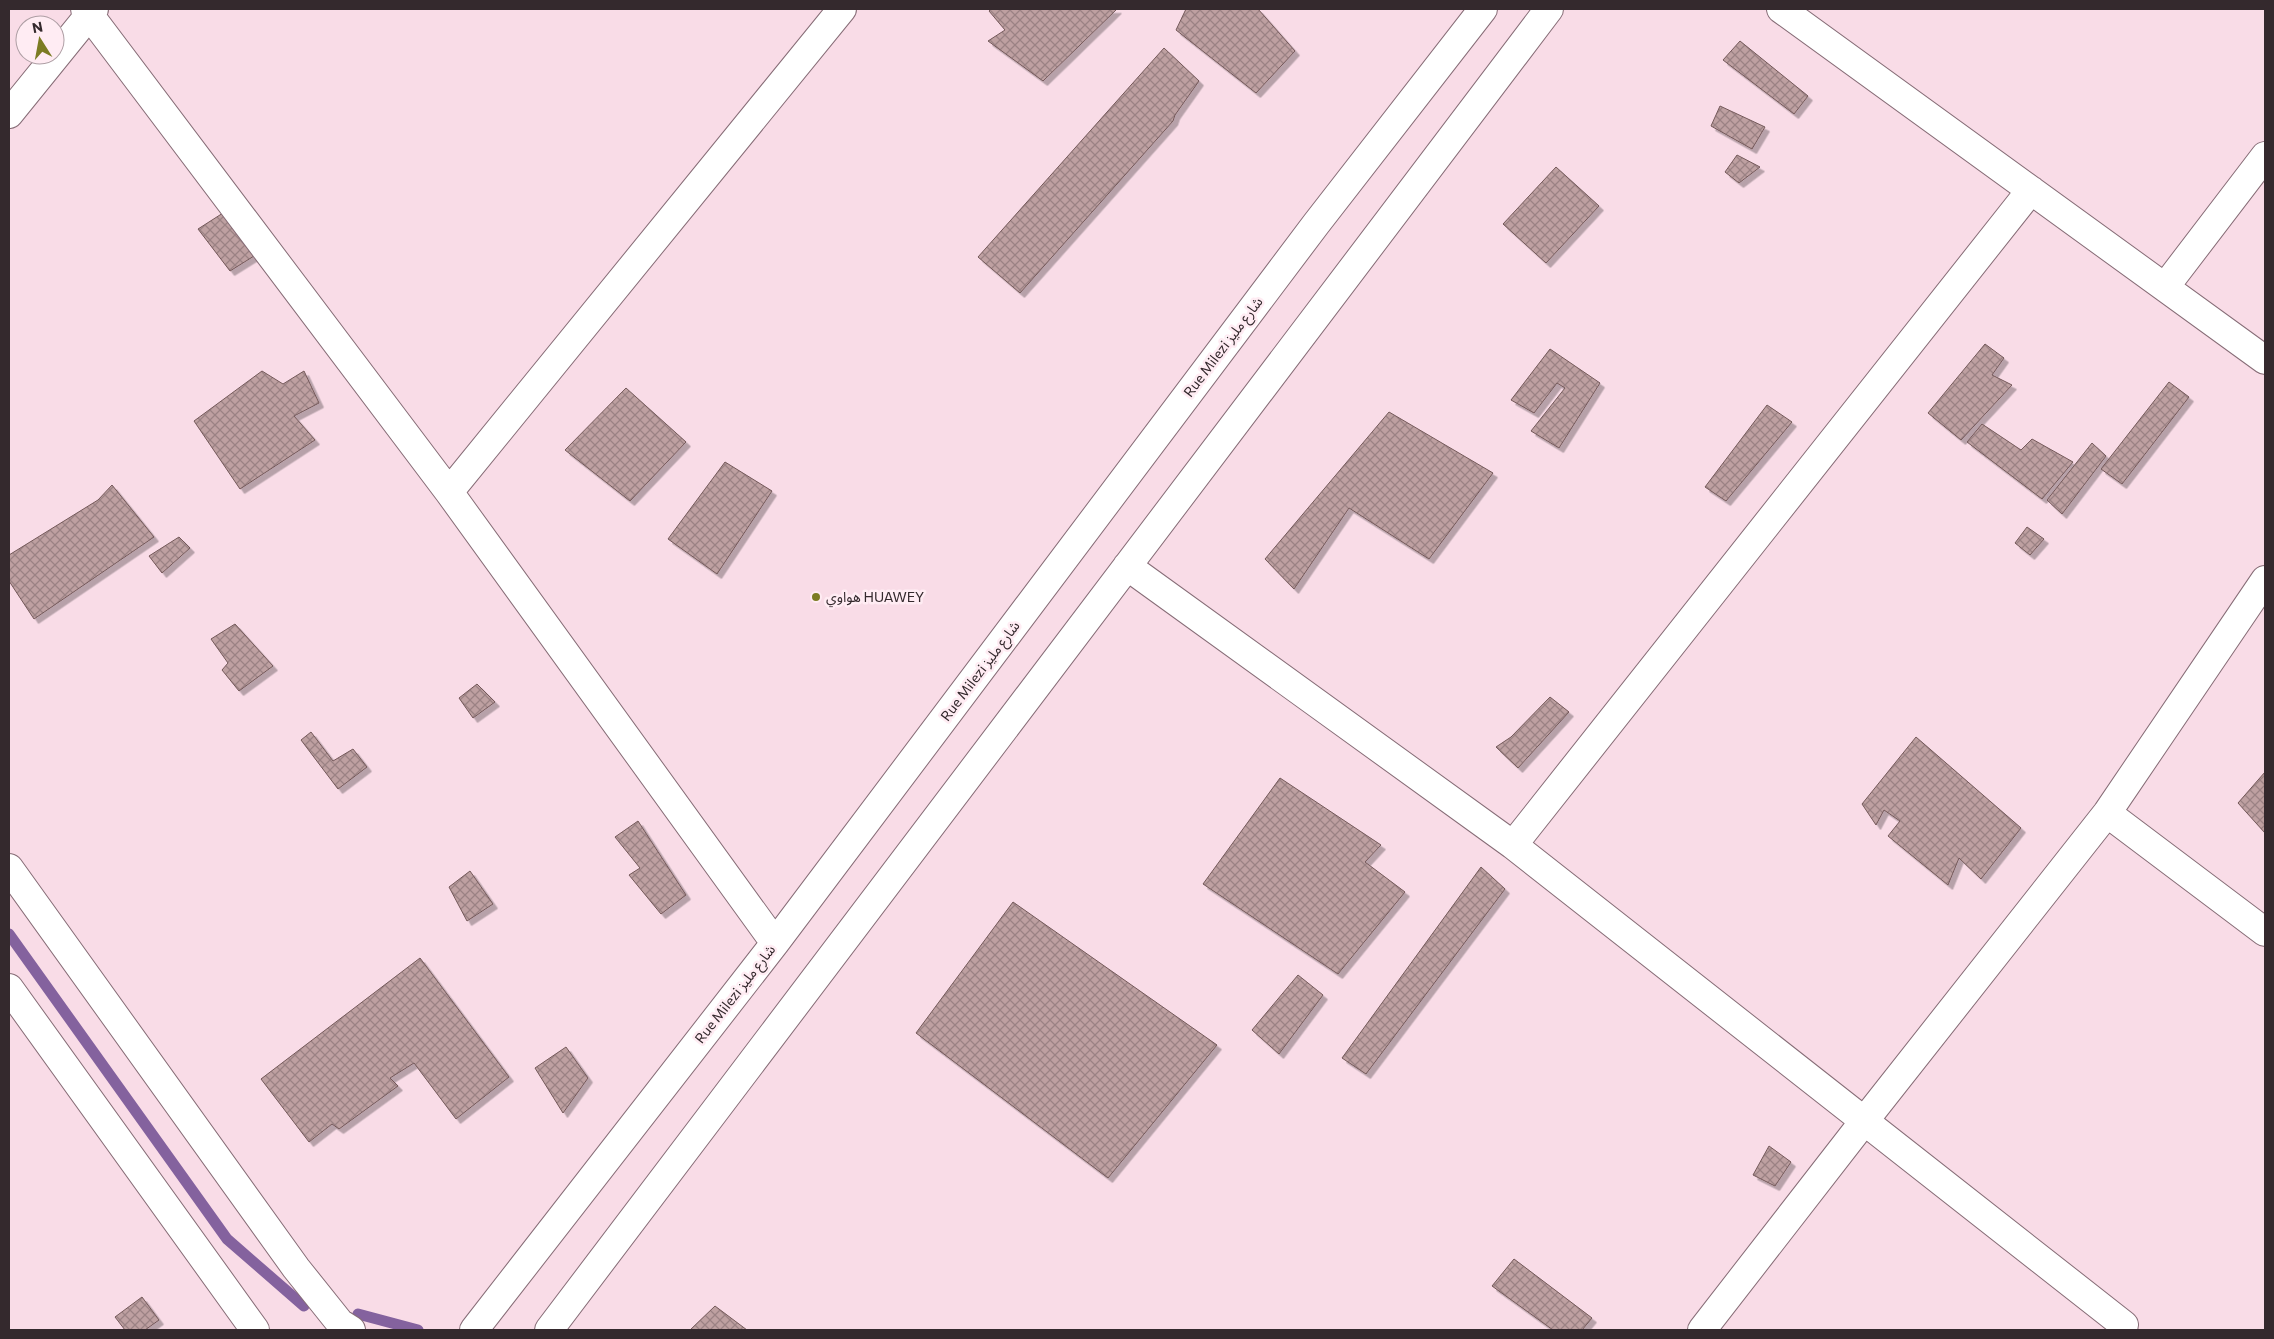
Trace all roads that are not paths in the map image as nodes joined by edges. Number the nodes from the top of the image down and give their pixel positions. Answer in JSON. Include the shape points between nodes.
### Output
{"nodes":[{"id":1,"x":842,"y":9,"type":"edge"},
{"id":2,"x":1483,"y":9,"type":"edge"},
{"id":3,"x":1549,"y":9,"type":"edge"},
{"id":4,"x":1781,"y":9,"type":"edge"},
{"id":5,"x":89,"y":11,"type":"edge"},
{"id":6,"x":9,"y":114,"type":"edge"},
{"id":7,"x":2265,"y":156,"type":"edge"},
{"id":8,"x":2031,"y":190,"type":"junction"},
{"id":9,"x":2165,"y":287,"type":"junction"},
{"id":10,"x":2265,"y":360,"type":"edge"},
{"id":11,"x":449,"y":492,"type":"junction"},
{"id":12,"x":1127,"y":566,"type":"junction"},
{"id":13,"x":2265,"y":580,"type":"edge"},
{"id":14,"x":2107,"y":812,"type":"junction"},
{"id":15,"x":1513,"y":845,"type":"junction"},
{"id":16,"x":9,"y":868,"type":"edge"},
{"id":17,"x":2265,"y":932,"type":"edge"},
{"id":18,"x":775,"y":943,"type":"junction"},
{"id":19,"x":9,"y":988,"type":"edge"},
{"id":20,"x":1865,"y":1120,"type":"junction"},
{"id":21,"x":2124,"y":1325,"type":"dead end"},
{"id":22,"x":255,"y":1330,"type":"edge"},
{"id":23,"x":350,"y":1330,"type":"edge"},
{"id":24,"x":474,"y":1330,"type":"edge"},
{"id":25,"x":549,"y":1330,"type":"edge"},
{"id":26,"x":1702,"y":1330,"type":"edge"}],
"edges":[{"from":1,"to":11,"type":"street"},
{"from":2,"to":18,"type":"street","name":"Rue Milezi شارع مليز","via":[[1310,232]]},
{"from":3,"to":12,"type":"street"},
{"from":4,"to":8,"type":"street"},
{"from":5,"to":6,"type":"street"},
{"from":5,"to":11,"type":"street"},
{"from":7,"to":9,"type":"street"},
{"from":8,"to":9,"type":"street"},
{"from":8,"to":15,"type":"street"},
{"from":9,"to":10,"type":"street"},
{"from":11,"to":18,"type":"street"},
{"from":12,"to":15,"type":"street"},
{"from":12,"to":25,"type":"street"},
{"from":13,"to":14,"type":"street"},
{"from":14,"to":17,"type":"street"},
{"from":14,"to":20,"type":"street"},
{"from":15,"to":20,"type":"street"},
{"from":16,"to":23,"type":"street","via":[[291,1261],[340,1323]]},
{"from":18,"to":24,"type":"street","name":"Rue Milezi شارع مليز"},
{"from":19,"to":22,"type":"street"},
{"from":20,"to":21,"type":"street"},
{"from":20,"to":26,"type":"street"}]}
